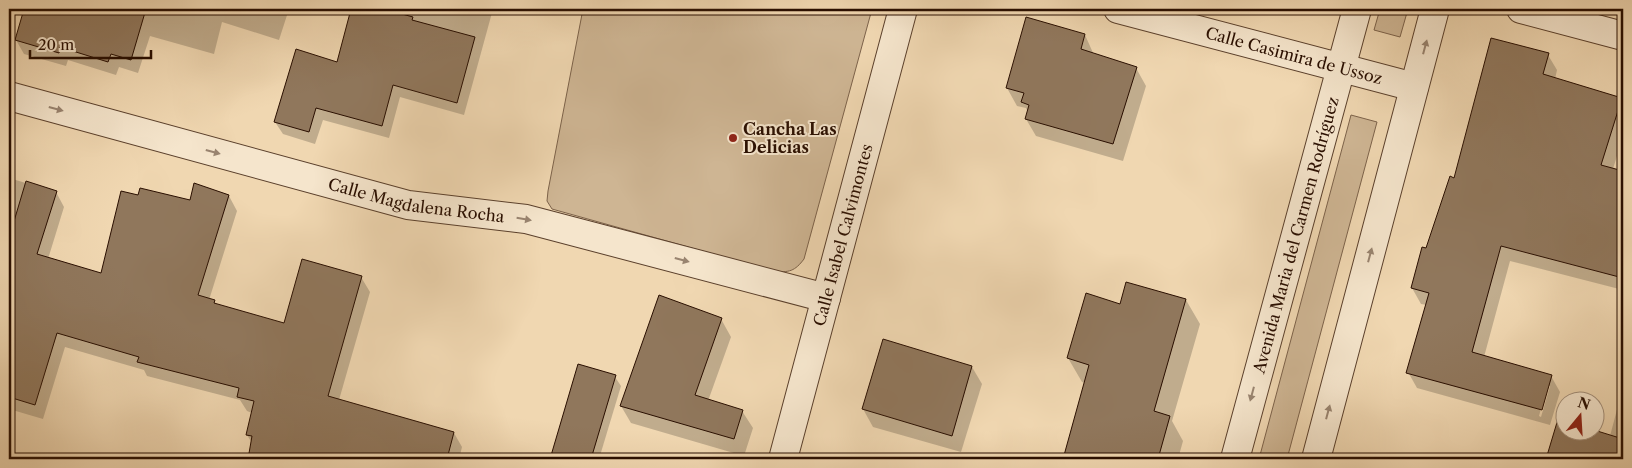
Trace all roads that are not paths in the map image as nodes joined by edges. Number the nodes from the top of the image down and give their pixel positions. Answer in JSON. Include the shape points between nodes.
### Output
{"nodes":[{"id":1,"x":903,"y":9,"type":"edge"},
{"id":2,"x":1118,"y":9,"type":"edge"},
{"id":3,"x":1357,"y":9,"type":"edge"},
{"id":4,"x":1435,"y":9,"type":"edge"},
{"id":5,"x":1521,"y":9,"type":"edge"},
{"id":6,"x":1623,"y":36,"type":"edge"},
{"id":7,"x":1342,"y":67,"type":"junction"},
{"id":8,"x":1414,"y":87,"type":"junction"},
{"id":9,"x":9,"y":96,"type":"edge"},
{"id":10,"x":826,"y":298,"type":"junction"},
{"id":11,"x":783,"y":459,"type":"edge"},
{"id":12,"x":1234,"y":459,"type":"edge"},
{"id":13,"x":1316,"y":459,"type":"edge"}],
"edges":[{"from":1,"to":10,"type":"street","name":"Calle Isabel Calvimontes"},
{"from":2,"to":7,"type":"street","name":"Calle Casimira de Ussoz"},
{"from":3,"to":7,"type":"street","name":"Avenida Maria del Carmen Rodríguez"},
{"from":8,"to":4,"type":"street","one_way":true},
{"from":5,"to":6,"type":"street"},
{"from":7,"to":8,"type":"street","name":"Calle Casimira de Ussoz"},
{"from":7,"to":12,"type":"street","name":"Avenida Maria del Carmen Rodríguez","one_way":true},
{"from":13,"to":8,"type":"street","one_way":true},
{"from":9,"to":10,"type":"street","name":"Calle Magdalena Rocha","one_way":true,"via":[[408,205],[526,219]]},
{"from":10,"to":11,"type":"street","name":"Calle Isabel Calvimontes"}]}
